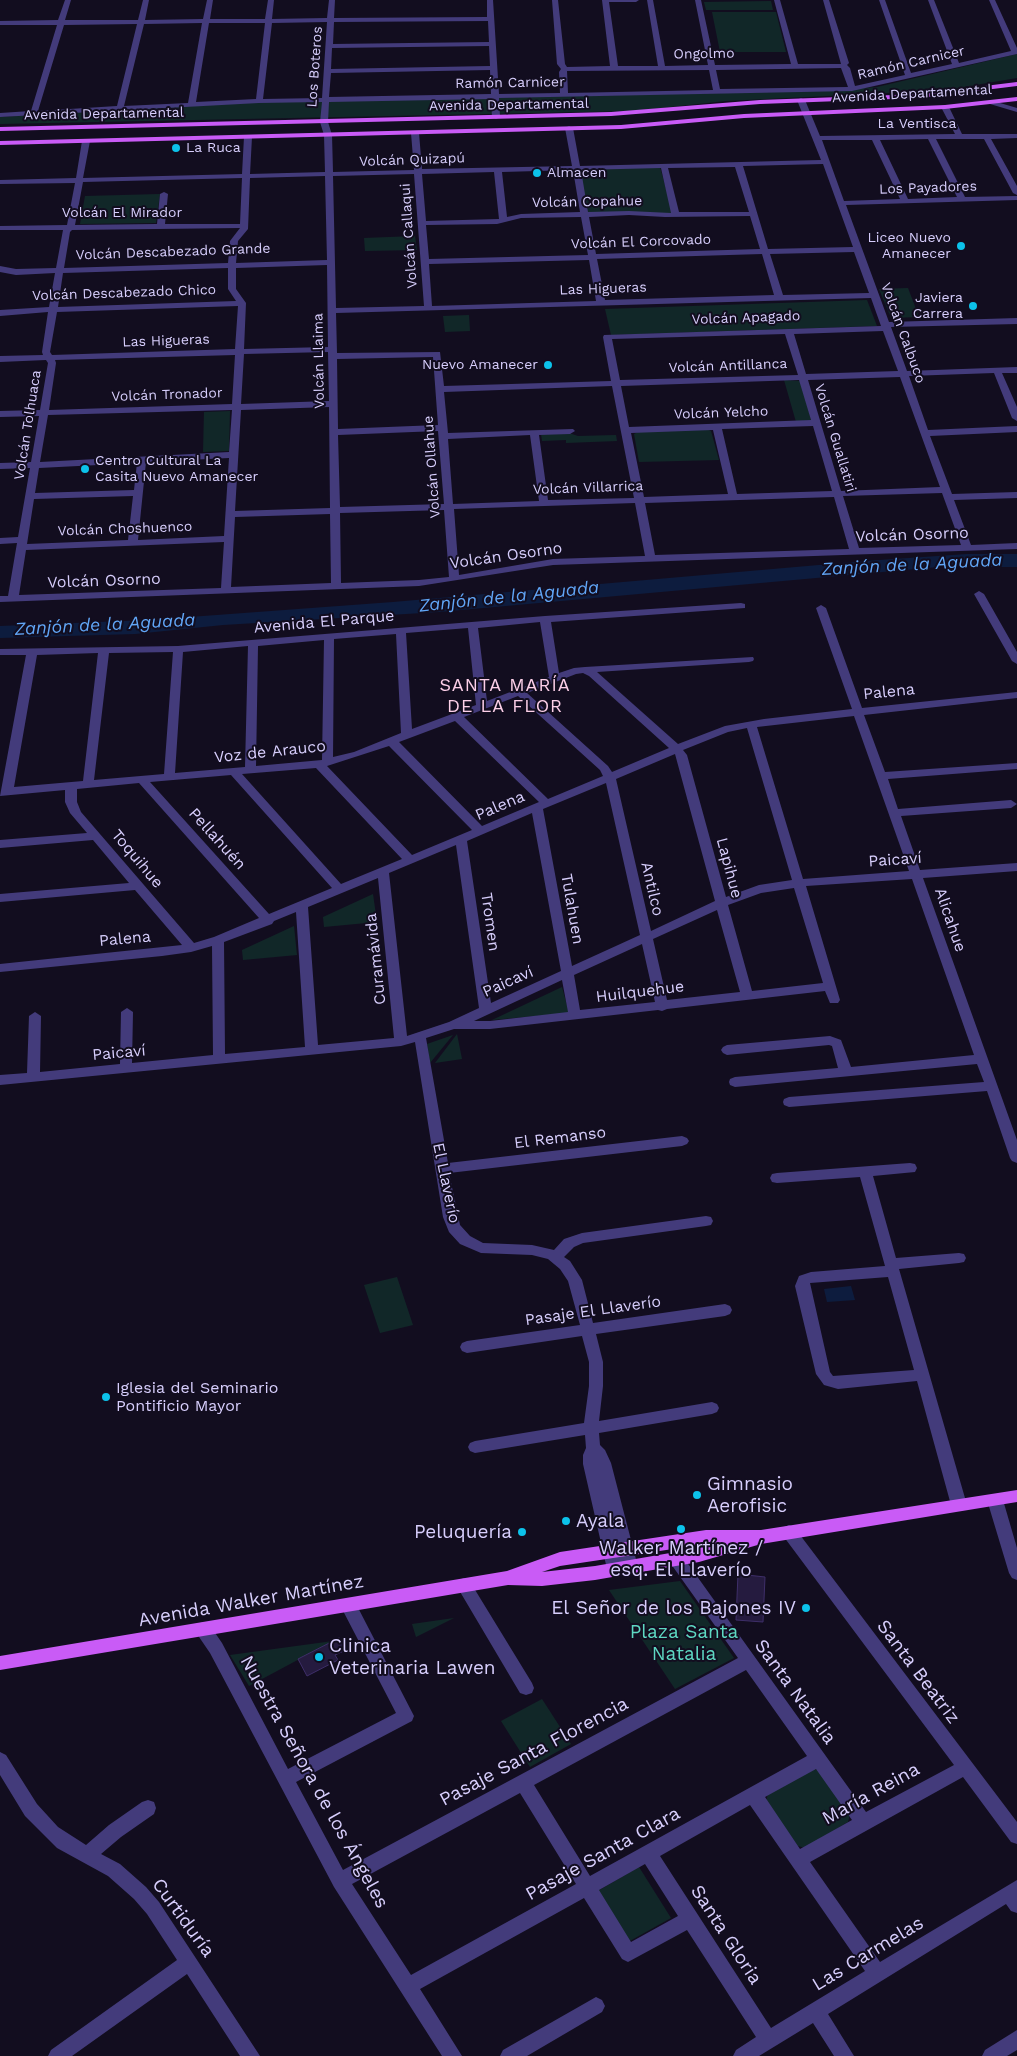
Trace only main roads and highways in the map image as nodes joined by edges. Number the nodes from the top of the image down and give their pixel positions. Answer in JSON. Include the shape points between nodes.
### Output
{"nodes":[{"id":1,"x":1017,"y":84,"type":"edge"},
{"id":2,"x":1017,"y":99,"type":"edge"},
{"id":3,"x":0,"y":129,"type":"edge"},
{"id":4,"x":0,"y":143,"type":"edge"},
{"id":5,"x":1017,"y":1496,"type":"edge"},
{"id":6,"x":760,"y":1537,"type":"junction"},
{"id":7,"x":508,"y":1578,"type":"junction"},
{"id":8,"x":0,"y":1663,"type":"edge"}],
"edges":[{"from":1,"to":3,"type":"main road","name":"Avenida Departamental","via":[[920,96],[741,103],[628,114]]},
{"from":2,"to":4,"type":"main road","name":"Avenida Departamental","via":[[945,108],[744,116],[621,127]]},
{"from":5,"to":6,"type":"main road","name":"Avenida Walker Martínez"},
{"from":6,"to":7,"type":"main road","name":"Avenida Walker Martínez","via":[[722,1550],[565,1578]]},
{"from":6,"to":7,"type":"main road","name":"Avenida Walker Martínez","via":[[706,1537],[560,1559]]},
{"from":7,"to":8,"type":"main road","name":"Avenida Walker Martínez"}]}
